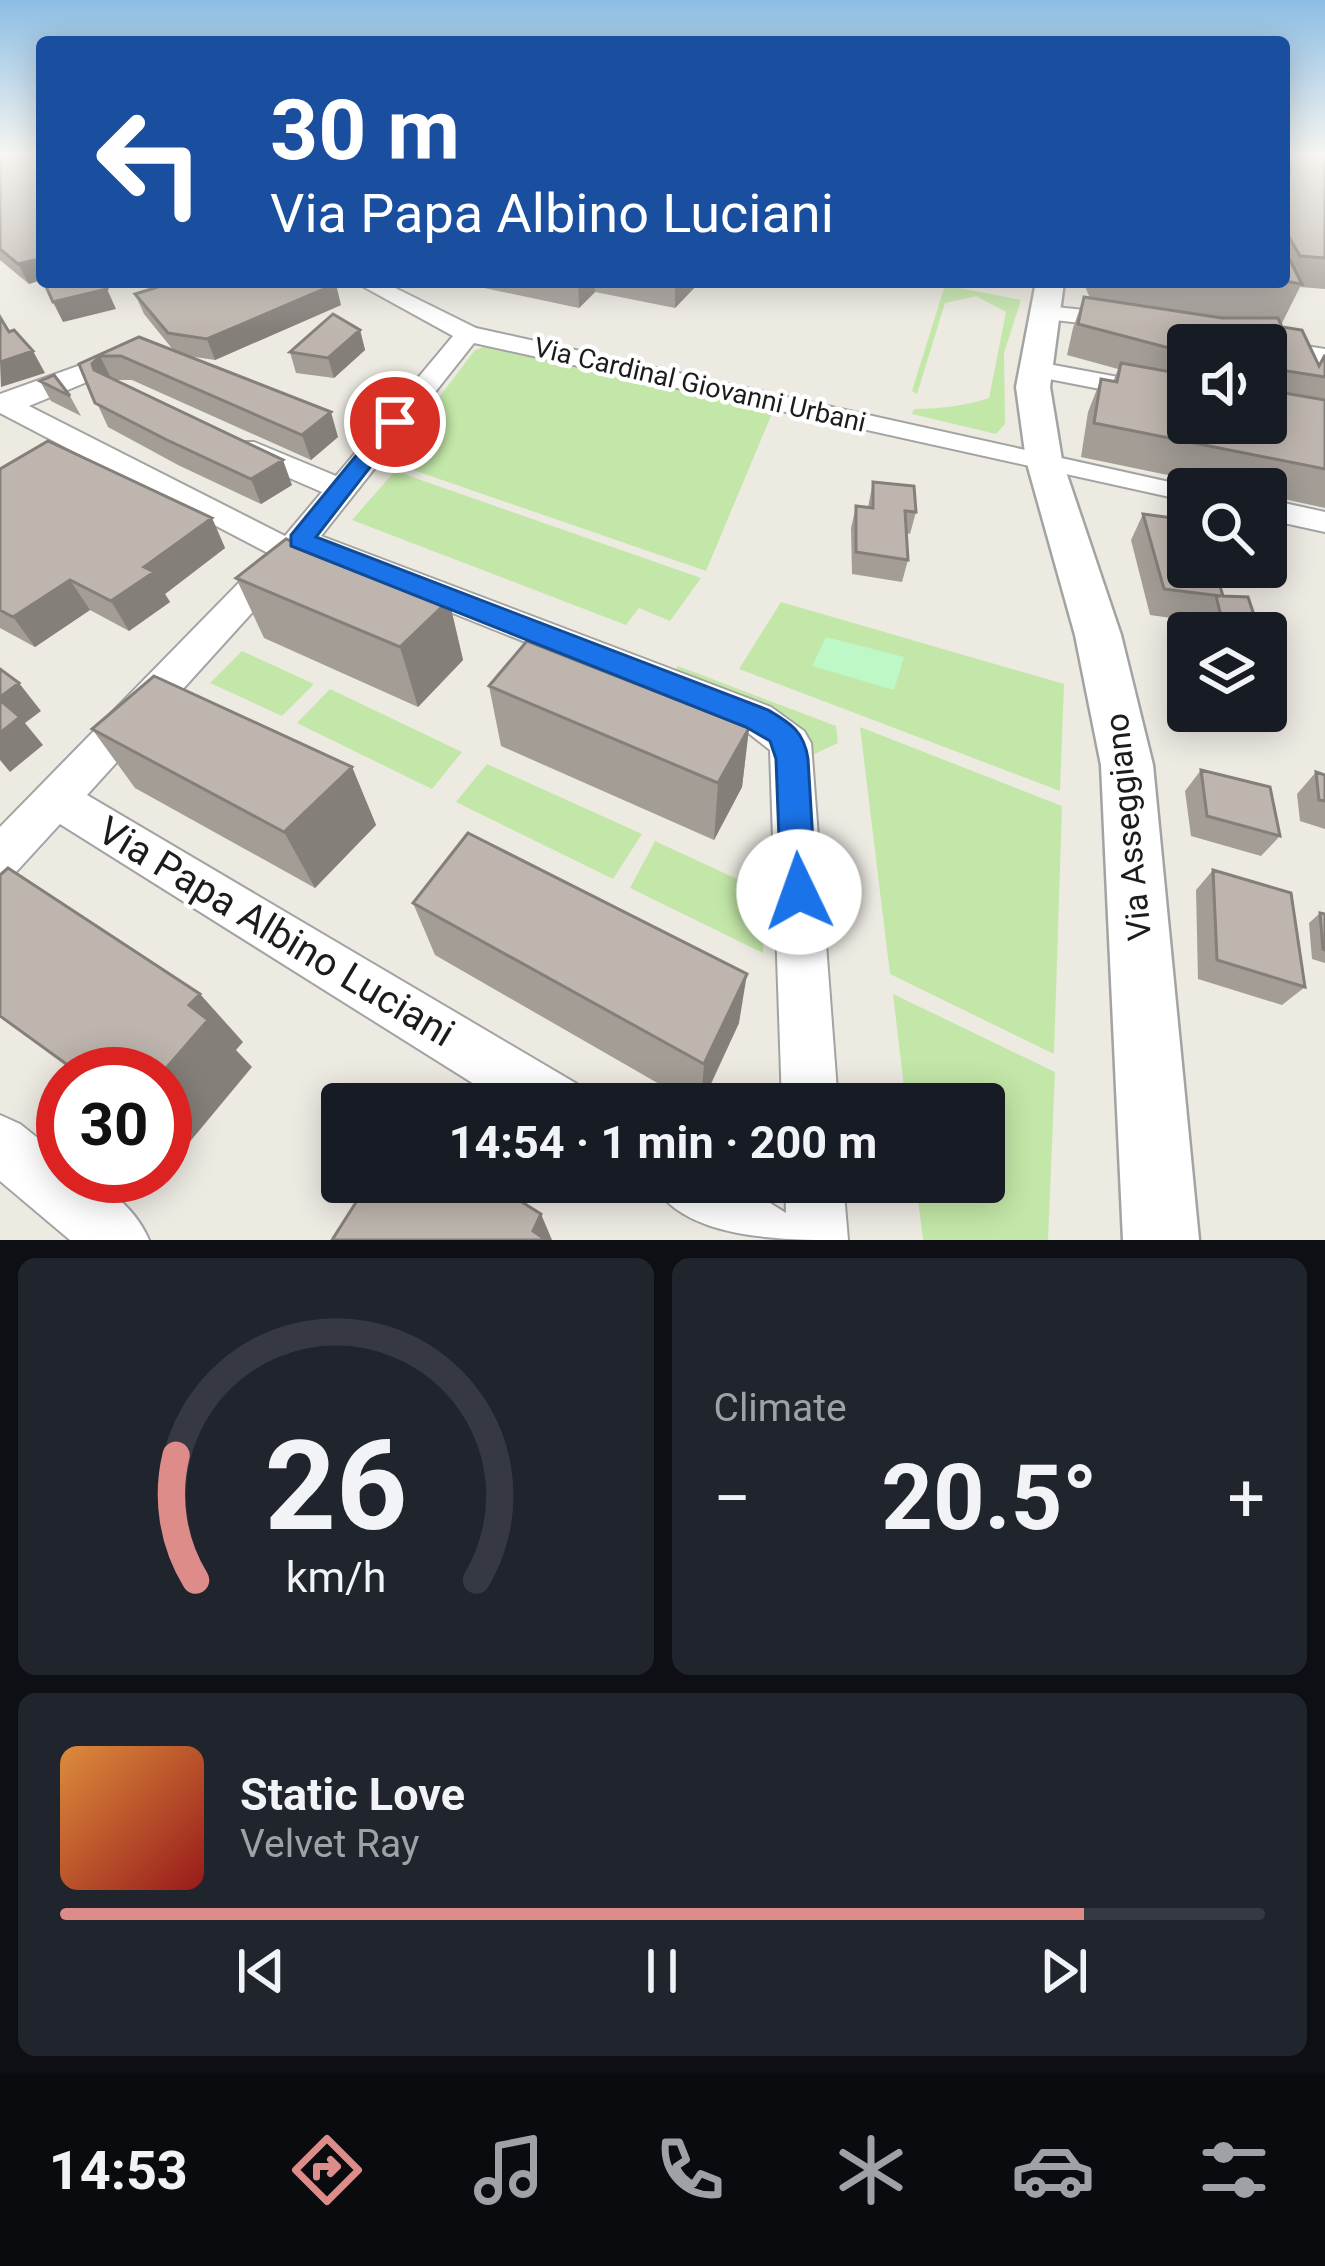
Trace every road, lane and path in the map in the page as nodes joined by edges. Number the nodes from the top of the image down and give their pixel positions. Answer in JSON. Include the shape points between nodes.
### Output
{"nodes":[{"id":1,"x":377,"y":288,"type":"edge"},
{"id":2,"x":1049,"y":293,"type":"edge"},
{"id":3,"x":1148,"y":326,"type":"edge"},
{"id":4,"x":468,"y":334,"type":"junction"},
{"id":5,"x":1287,"y":351,"type":"edge"},
{"id":6,"x":134,"y":353,"type":"edge"},
{"id":7,"x":1325,"y":357,"type":"edge"},
{"id":8,"x":1032,"y":369,"type":"junction"},
{"id":9,"x":1167,"y":394,"type":"edge"},
{"id":10,"x":3,"y":404,"type":"edge"},
{"id":11,"x":225,"y":439,"type":"edge"},
{"id":12,"x":1044,"y":460,"type":"junction"},
{"id":13,"x":1167,"y":487,"type":"edge"},
{"id":14,"x":340,"y":489,"type":"junction"},
{"id":15,"x":1287,"y":514,"type":"edge"},
{"id":16,"x":1325,"y":522,"type":"edge"},
{"id":17,"x":296,"y":545,"type":"junction"},
{"id":18,"x":57,"y":799,"type":"junction"},
{"id":19,"x":0,"y":858,"type":"edge"},
{"id":20,"x":522,"y":1083,"type":"edge"},
{"id":21,"x":809,"y":1083,"type":"edge"},
{"id":22,"x":0,"y":1144,"type":"edge"},
{"id":23,"x":714,"y":1203,"type":"edge"},
{"id":24,"x":815,"y":1203,"type":"edge"},
{"id":25,"x":118,"y":1240,"type":"edge"},
{"id":26,"x":773,"y":1240,"type":"edge"},
{"id":27,"x":817,"y":1240,"type":"edge"},
{"id":28,"x":1161,"y":1240,"type":"edge"}],
"edges":[{"from":1,"to":4,"type":"street","name":"Via Cardinal Giovanni Urbani"},
{"from":2,"to":3,"type":"street"},
{"from":2,"to":8,"type":"street","name":"Via Asseggiano"},
{"from":4,"to":12,"type":"street","name":"Via Cardinal Giovanni Urbani"},
{"from":4,"to":14,"type":"street"},
{"from":5,"to":7,"type":"street"},
{"from":6,"to":10,"type":"street"},
{"from":8,"to":9,"type":"street"},
{"from":8,"to":12,"type":"street","name":"Via Asseggiano"},
{"from":10,"to":17,"type":"street","via":[[268,542]]},
{"from":11,"to":14,"type":"street"},
{"from":12,"to":13,"type":"street","name":"Via Cardinal Giovanni Urbani"},
{"from":12,"to":28,"type":"street","name":"Via Asseggiano","via":[[1098,635],[1127,765]]},
{"from":14,"to":17,"type":"street"},
{"from":15,"to":16,"type":"street"},
{"from":17,"to":18,"type":"street"},
{"from":17,"to":21,"type":"street","via":[[757,718],[790,742]]},
{"from":18,"to":19,"type":"street"},
{"from":18,"to":20,"type":"street","name":"Via Papa Albino Luciani"},
{"from":22,"to":25,"type":"street"},
{"from":23,"to":26,"type":"street"},
{"from":24,"to":27,"type":"street"}]}
